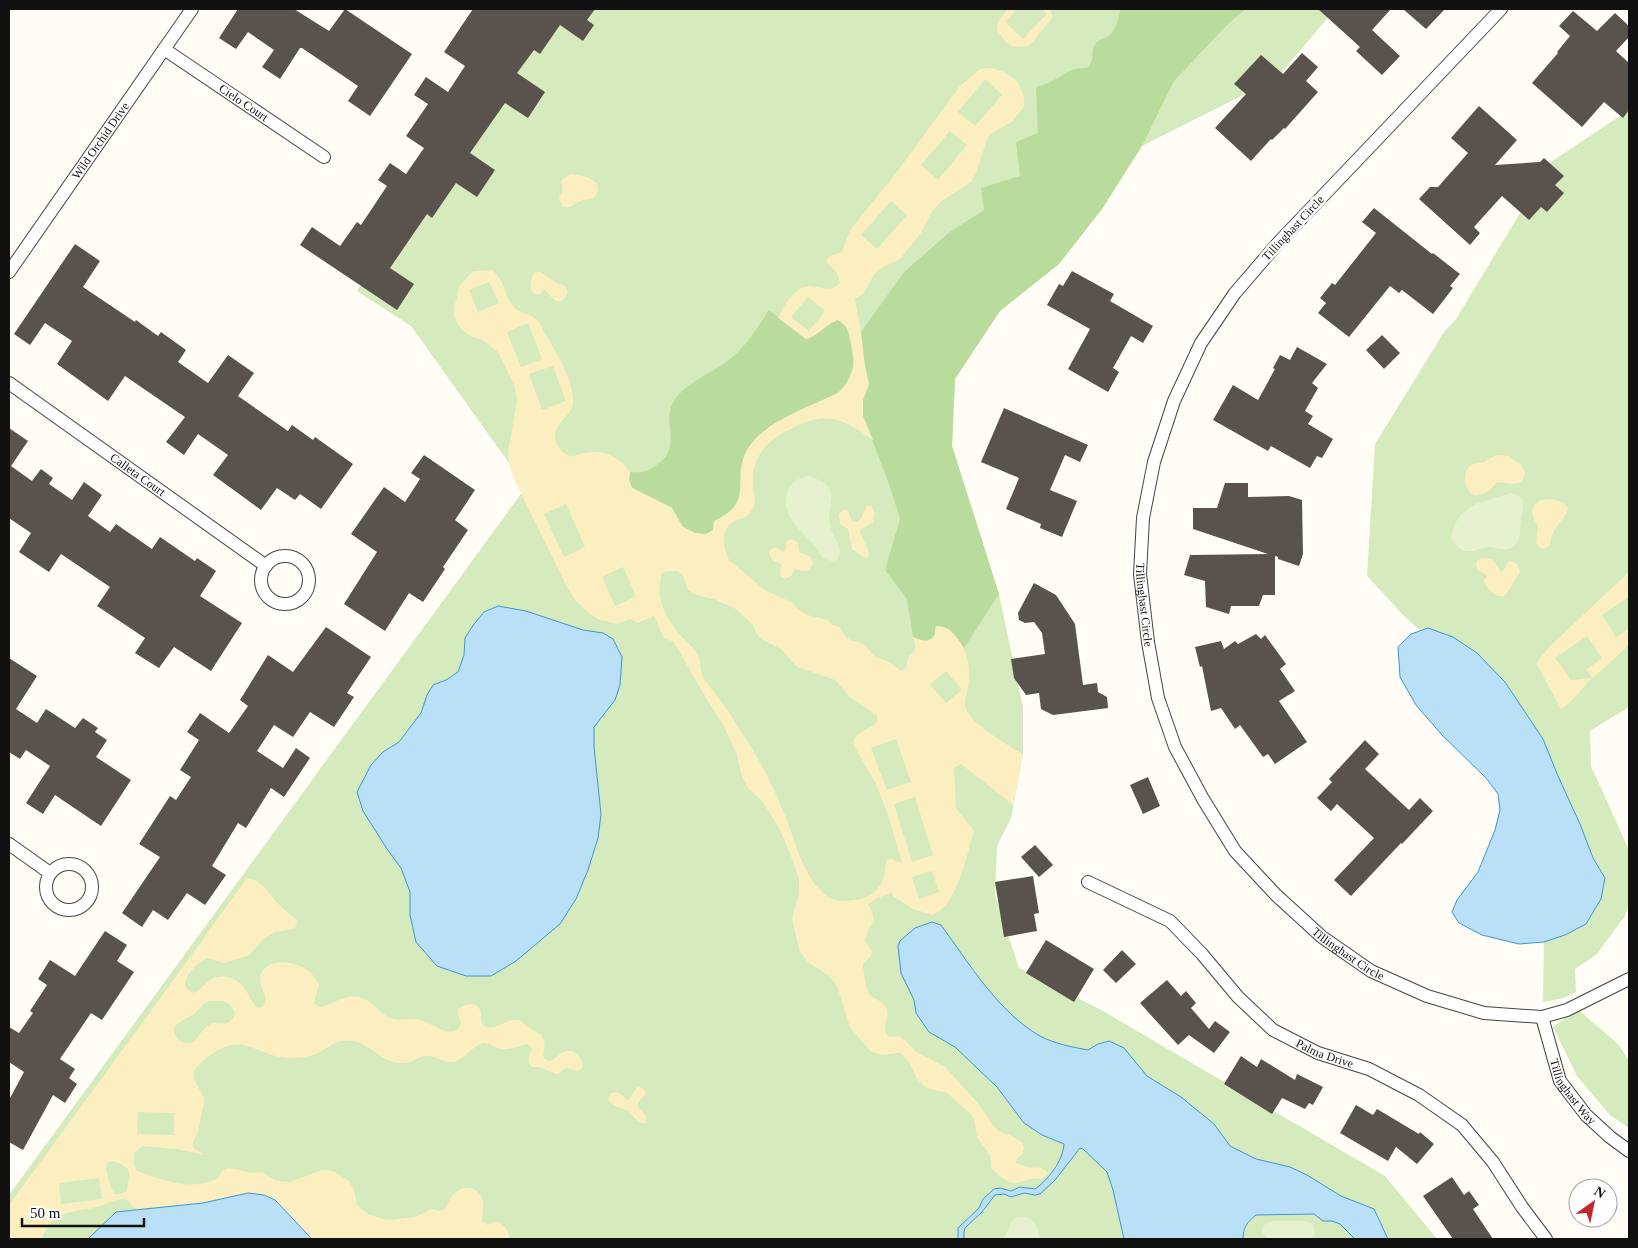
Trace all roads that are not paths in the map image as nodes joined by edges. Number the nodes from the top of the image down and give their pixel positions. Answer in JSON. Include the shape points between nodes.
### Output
{"nodes":[{"id":1,"x":192,"y":9,"type":"edge"},
{"id":2,"x":1501,"y":9,"type":"edge"},
{"id":3,"x":164,"y":49,"type":"junction"},
{"id":4,"x":324,"y":157,"type":"dead end"},
{"id":5,"x":9,"y":272,"type":"edge"},
{"id":6,"x":9,"y":382,"type":"edge"},
{"id":7,"x":266,"y":566,"type":"dead end"},
{"id":8,"x":9,"y":844,"type":"edge"},
{"id":9,"x":50,"y":873,"type":"dead end"},
{"id":10,"x":1088,"y":882,"type":"dead end"},
{"id":11,"x":1629,"y":979,"type":"edge"},
{"id":12,"x":1542,"y":1017,"type":"junction"},
{"id":13,"x":1629,"y":1151,"type":"edge"},
{"id":14,"x":1546,"y":1239,"type":"edge"}],
"edges":[{"from":1,"to":3,"type":"street","name":"Wild Orchid Drive"},
{"from":2,"to":12,"type":"street","name":"Tillinghast Circle","via":[[1279,242],[1235,293],[1201,343],[1174,401],[1154,462],[1143,518],[1140,574],[1158,698],[1176,747],[1235,851],[1322,938],[1371,971],[1427,996],[1484,1014]]},
{"from":3,"to":4,"type":"street","name":"Cielo Court"},
{"from":3,"to":5,"type":"street","name":"Wild Orchid Drive"},
{"from":6,"to":7,"type":"street","name":"Calleta Court"},
{"from":8,"to":9,"type":"street"},
{"from":10,"to":14,"type":"street","name":"Palma Drive","via":[[1170,921],[1238,997],[1273,1030],[1318,1052],[1369,1069],[1420,1095],[1462,1125],[1494,1162]]},
{"from":11,"to":12,"type":"street","name":"Tillinghast Circle","via":[[1567,1010]]},
{"from":12,"to":13,"type":"street","name":"Tillinghast Way","via":[[1560,1081],[1586,1115]]}]}
